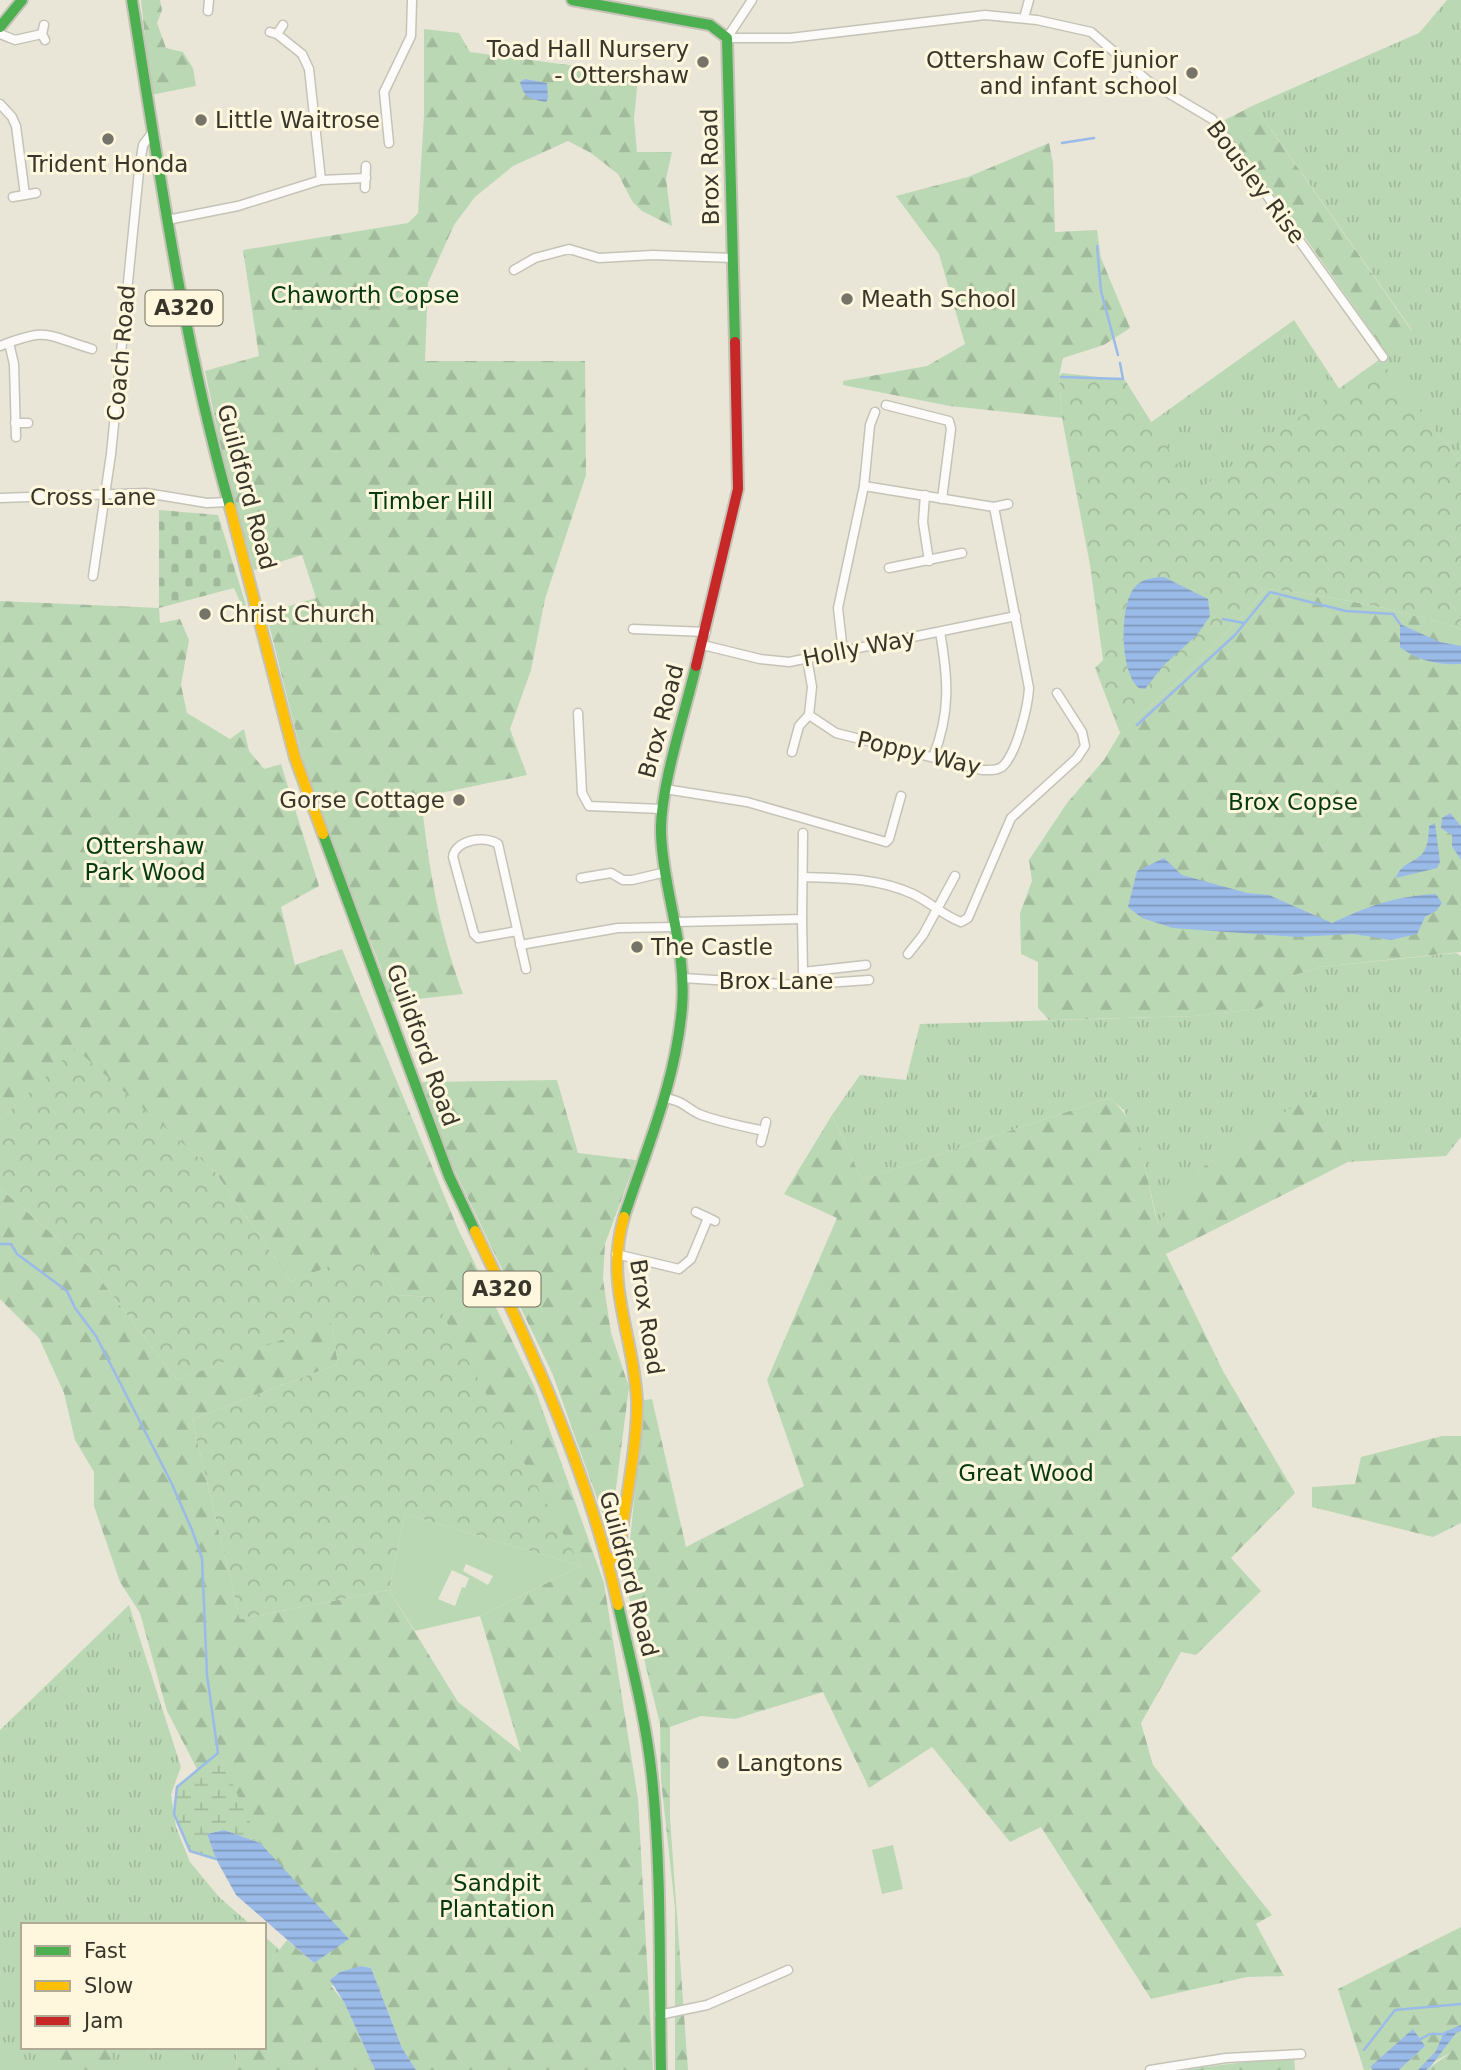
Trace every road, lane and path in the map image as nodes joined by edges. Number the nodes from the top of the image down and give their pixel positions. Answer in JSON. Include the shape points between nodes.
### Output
{"nodes":[{"id":1,"x":22,"y":0,"type":"edge"},
{"id":2,"x":134,"y":0,"type":"edge"},
{"id":3,"x":209,"y":0,"type":"edge"},
{"id":4,"x":412,"y":0,"type":"edge"},
{"id":5,"x":572,"y":0,"type":"edge"},
{"id":6,"x":752,"y":0,"type":"edge"},
{"id":7,"x":1029,"y":0,"type":"edge"},
{"id":8,"x":208,"y":11,"type":"dead end"},
{"id":9,"x":1024,"y":18,"type":"junction"},
{"id":10,"x":283,"y":24,"type":"dead end"},
{"id":11,"x":0,"y":27,"type":"edge"},
{"id":12,"x":44,"y":33,"type":"dead end"},
{"id":13,"x":0,"y":34,"type":"edge"},
{"id":14,"x":727,"y":38,"type":"junction"},
{"id":15,"x":0,"y":104,"type":"edge"},
{"id":16,"x":152,"y":133,"type":"junction"},
{"id":17,"x":389,"y":143,"type":"dead end"},
{"id":18,"x":366,"y":166,"type":"dead end"},
{"id":19,"x":366,"y":178,"type":"junction"},
{"id":20,"x":321,"y":180,"type":"junction"},
{"id":21,"x":365,"y":188,"type":"dead end"},
{"id":22,"x":36,"y":192,"type":"dead end"},
{"id":23,"x":25,"y":195,"type":"junction"},
{"id":24,"x":13,"y":197,"type":"dead end"},
{"id":25,"x":167,"y":220,"type":"junction"},
{"id":26,"x":733,"y":258,"type":"junction"},
{"id":27,"x":514,"y":271,"type":"dead end"},
{"id":28,"x":4,"y":344,"type":"edge"},
{"id":29,"x":92,"y":349,"type":"dead end"},
{"id":30,"x":1384,"y":356,"type":"dead end"},
{"id":31,"x":886,"y":405,"type":"dead end"},
{"id":32,"x":874,"y":412,"type":"dead end"},
{"id":33,"x":28,"y":423,"type":"dead end"},
{"id":34,"x":15,"y":424,"type":"junction"},
{"id":35,"x":16,"y":437,"type":"dead end"},
{"id":36,"x":864,"y":486,"type":"junction"},
{"id":37,"x":106,"y":495,"type":"junction"},
{"id":38,"x":925,"y":495,"type":"junction"},
{"id":39,"x":0,"y":498,"type":"edge"},
{"id":40,"x":942,"y":499,"type":"junction"},
{"id":41,"x":227,"y":502,"type":"junction"},
{"id":42,"x":1008,"y":504,"type":"dead end"},
{"id":43,"x":994,"y":507,"type":"junction"},
{"id":44,"x":962,"y":553,"type":"dead end"},
{"id":45,"x":929,"y":561,"type":"junction"},
{"id":46,"x":889,"y":568,"type":"dead end"},
{"id":47,"x":93,"y":576,"type":"dead end"},
{"id":48,"x":1016,"y":616,"type":"junction"},
{"id":49,"x":636,"y":632,"type":"dead end"},
{"id":50,"x":706,"y":632,"type":"junction"},
{"id":51,"x":940,"y":632,"type":"junction"},
{"id":52,"x":703,"y":645,"type":"junction"},
{"id":53,"x":843,"y":652,"type":"junction"},
{"id":54,"x":807,"y":658,"type":"junction"},
{"id":55,"x":1057,"y":693,"type":"dead end"},
{"id":56,"x":578,"y":713,"type":"dead end"},
{"id":57,"x":809,"y":715,"type":"junction"},
{"id":58,"x":792,"y":752,"type":"dead end"},
{"id":59,"x":933,"y":757,"type":"junction"},
{"id":60,"x":665,"y":789,"type":"junction"},
{"id":61,"x":901,"y":796,"type":"dead end"},
{"id":62,"x":662,"y":809,"type":"junction"},
{"id":63,"x":803,"y":833,"type":"dead end"},
{"id":64,"x":666,"y":872,"type":"junction"},
{"id":65,"x":955,"y":876,"type":"dead end"},
{"id":66,"x":803,"y":877,"type":"junction"},
{"id":67,"x":581,"y":878,"type":"dead end"},
{"id":68,"x":938,"y":908,"type":"junction"},
{"id":69,"x":802,"y":919,"type":"junction"},
{"id":70,"x":675,"y":924,"type":"junction"},
{"id":71,"x":517,"y":930,"type":"junction"},
{"id":72,"x":520,"y":945,"type":"junction"},
{"id":73,"x":908,"y":954,"type":"dead end"},
{"id":74,"x":866,"y":965,"type":"dead end"},
{"id":75,"x":526,"y":969,"type":"dead end"},
{"id":76,"x":682,"y":978,"type":"junction"},
{"id":77,"x":869,"y":980,"type":"dead end"},
{"id":78,"x":665,"y":1098,"type":"junction"},
{"id":79,"x":761,"y":1142,"type":"dead end"},
{"id":80,"x":696,"y":1212,"type":"dead end"},
{"id":81,"x":616,"y":1254,"type":"junction"},
{"id":82,"x":607,"y":1562,"type":"junction"},
{"id":83,"x":788,"y":1970,"type":"dead end"},
{"id":84,"x":659,"y":2015,"type":"junction"},
{"id":85,"x":1301,"y":2054,"type":"dead end"},
{"id":86,"x":662,"y":2070,"type":"edge"},
{"id":87,"x":1150,"y":2070,"type":"edge"}],
"edges":[{"from":1,"to":11,"type":"main road"},
{"from":2,"to":16,"type":"main road","name":"Guildford Road","number":"A320"},
{"from":3,"to":8,"type":"street"},
{"from":4,"to":17,"type":"street","via":[[411,36],[384,92]]},
{"from":5,"to":14,"type":"main road","via":[[710,25]]},
{"from":6,"to":14,"type":"street"},
{"from":7,"to":9,"type":"street"},
{"from":9,"to":14,"type":"street","name":"Bousley Rise","via":[[985,15],[790,38]]},
{"from":9,"to":30,"type":"street","name":"Bousley Rise","via":[[1091,32],[1148,81],[1212,119]]},
{"from":10,"to":20,"type":"street","via":[[273,33],[302,54],[309,69]]},
{"from":12,"to":13,"type":"street","via":[[15,40]]},
{"from":14,"to":26,"type":"main road","name":"Brox Road"},
{"from":15,"to":23,"type":"street","via":[[16,126]]},
{"from":16,"to":25,"type":"main road","name":"Guildford Road","number":"A320"},
{"from":16,"to":37,"type":"street","name":"Coach Road","via":[[143,145],[139,171]]},
{"from":18,"to":19,"type":"street"},
{"from":19,"to":20,"type":"street"},
{"from":19,"to":21,"type":"street"},
{"from":20,"to":25,"type":"street","via":[[238,206]]},
{"from":22,"to":23,"type":"street"},
{"from":23,"to":24,"type":"street"},
{"from":25,"to":41,"type":"main road","name":"Guildford Road","number":"A320"},
{"from":26,"to":27,"type":"street","via":[[599,258],[569,248],[535,258]]},
{"from":26,"to":50,"type":"main road","name":"Brox Road","via":[[738,489]]},
{"from":28,"to":29,"type":"street","via":[[46,333]]},
{"from":28,"to":34,"type":"street","via":[[14,364]]},
{"from":31,"to":40,"type":"street","via":[[949,421]]},
{"from":32,"to":36,"type":"street"},
{"from":33,"to":34,"type":"street"},
{"from":34,"to":35,"type":"street"},
{"from":36,"to":38,"type":"street"},
{"from":36,"to":53,"type":"street","via":[[838,608]]},
{"from":37,"to":39,"type":"street","name":"Cross Lane"},
{"from":37,"to":41,"type":"street","name":"Cross Lane","via":[[146,493]]},
{"from":37,"to":47,"type":"street","name":"Coach Road"},
{"from":38,"to":40,"type":"street"},
{"from":38,"to":45,"type":"street","via":[[923,522]]},
{"from":40,"to":43,"type":"street"},
{"from":41,"to":82,"type":"main road","name":"Guildford Road","number":"A320","via":[[295,758],[315,816],[449,1176],[545,1378]]},
{"from":42,"to":43,"type":"street"},
{"from":43,"to":48,"type":"street"},
{"from":44,"to":45,"type":"street"},
{"from":45,"to":46,"type":"street"},
{"from":48,"to":51,"type":"street","name":"Holly Way"},
{"from":48,"to":59,"type":"street","name":"Poppy Way","via":[[1028,705],[1004,766],[982,770]]},
{"from":49,"to":50,"type":"street"},
{"from":50,"to":52,"type":"main road","name":"Brox Road"},
{"from":51,"to":53,"type":"street","name":"Holly Way"},
{"from":51,"to":59,"type":"street","via":[[949,679]]},
{"from":52,"to":54,"type":"street","name":"Holly Way","via":[[770,661]]},
{"from":52,"to":60,"type":"main road","name":"Brox Road"},
{"from":53,"to":54,"type":"street","name":"Holly Way"},
{"from":54,"to":57,"type":"street"},
{"from":55,"to":68,"type":"street","via":[[1083,732],[1083,752],[1011,818],[968,918],[961,922]]},
{"from":56,"to":62,"type":"street","via":[[586,804]]},
{"from":57,"to":58,"type":"street","via":[[799,726]]},
{"from":57,"to":59,"type":"street","name":"Poppy Way","via":[[836,733]]},
{"from":60,"to":61,"type":"street","via":[[747,802],[886,842]]},
{"from":60,"to":62,"type":"main road","name":"Brox Road"},
{"from":62,"to":64,"type":"main road","name":"Brox Road","via":[[660,835]]},
{"from":63,"to":66,"type":"street"},
{"from":64,"to":67,"type":"street","via":[[632,880],[611,873]]},
{"from":64,"to":70,"type":"main road","name":"Brox Road"},
{"from":65,"to":68,"type":"street"},
{"from":66,"to":68,"type":"street","via":[[869,880]]},
{"from":66,"to":69,"type":"street"},
{"from":68,"to":73,"type":"street"},
{"from":69,"to":70,"type":"street"},
{"from":69,"to":74,"type":"street","via":[[803,972]]},
{"from":70,"to":72,"type":"street","via":[[618,928]]},
{"from":70,"to":76,"type":"main road","name":"Brox Road"},
{"from":71,"to":71,"type":"street","via":[[498,844],[483,839],[460,845],[453,857],[474,934],[487,938]]},
{"from":71,"to":72,"type":"street"},
{"from":72,"to":75,"type":"street"},
{"from":76,"to":77,"type":"street","name":"Brox Lane","via":[[797,985]]},
{"from":76,"to":78,"type":"main road","name":"Brox Road","via":[[680,1029]]},
{"from":78,"to":79,"type":"street","via":[[718,1120],[765,1126]]},
{"from":78,"to":81,"type":"main road","name":"Brox Road","via":[[619,1232]]},
{"from":80,"to":81,"type":"street","via":[[711,1220],[691,1259],[679,1269]]},
{"from":81,"to":82,"type":"main road","name":"Brox Road","via":[[617,1292],[637,1382],[637,1405],[620,1545]]},
{"from":82,"to":84,"type":"main road","name":"Guildford Road","number":"A320","via":[[635,1676],[652,1775]]},
{"from":83,"to":84,"type":"street","via":[[707,2005]]},
{"from":84,"to":86,"type":"main road","name":"Guildford Road","number":"A320"},
{"from":85,"to":87,"type":"street","via":[[1226,2058]]}]}
